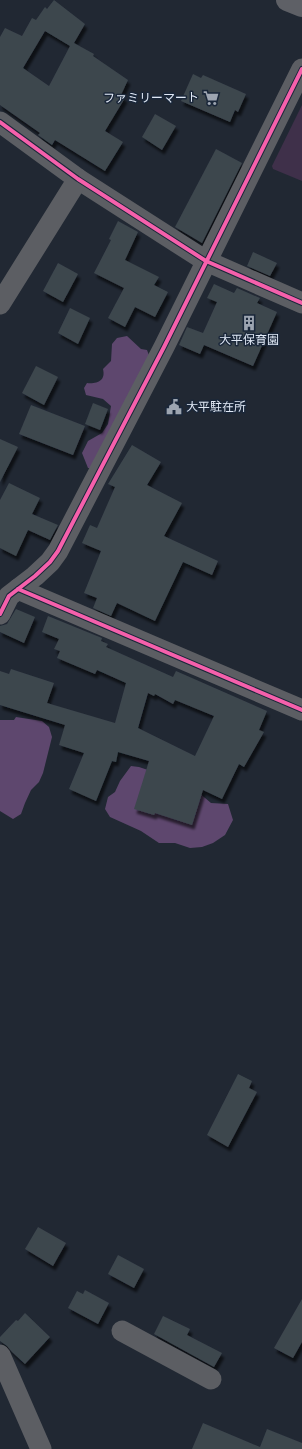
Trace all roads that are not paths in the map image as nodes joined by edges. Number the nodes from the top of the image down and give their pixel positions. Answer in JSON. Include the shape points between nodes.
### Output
{"nodes":[{"id":1,"x":288,"y":0,"type":"edge"},
{"id":2,"x":302,"y":6,"type":"edge"},
{"id":3,"x":302,"y":69,"type":"edge"},
{"id":4,"x":0,"y":122,"type":"edge"},
{"id":5,"x":78,"y":179,"type":"junction"},
{"id":6,"x":206,"y":261,"type":"junction"},
{"id":7,"x":302,"y":303,"type":"edge"},
{"id":8,"x":0,"y":304,"type":"edge"},
{"id":9,"x":6,"y":600,"type":"edge"},
{"id":10,"x":302,"y":710,"type":"edge"},
{"id":11,"x":122,"y":1331,"type":"dead end"},
{"id":12,"x":0,"y":1355,"type":"edge"},
{"id":13,"x":211,"y":1378,"type":"dead end"},
{"id":14,"x":40,"y":1449,"type":"edge"}],
"edges":[{"from":1,"to":2,"type":"main road"},
{"from":3,"to":6,"type":"street"},
{"from":4,"to":5,"type":"street"},
{"from":5,"to":6,"type":"street"},
{"from":5,"to":8,"type":"street"},
{"from":6,"to":7,"type":"street"},
{"from":6,"to":9,"type":"street","via":[[58,551],[50,562]]},
{"from":9,"to":10,"type":"street"},
{"from":11,"to":13,"type":"street"},
{"from":12,"to":14,"type":"street"}]}
